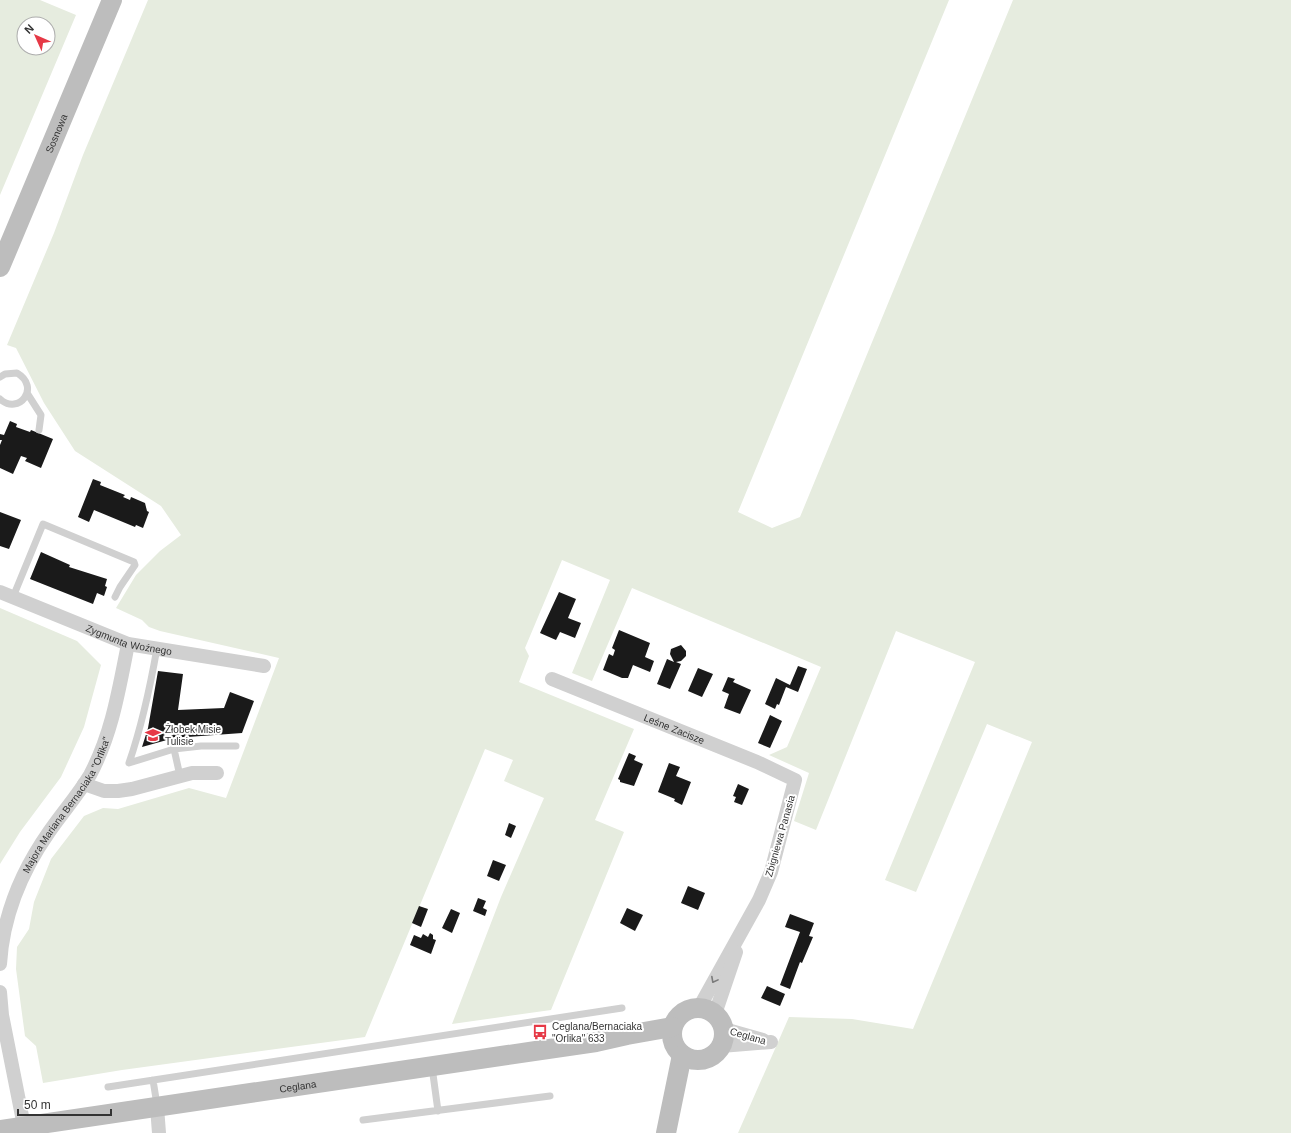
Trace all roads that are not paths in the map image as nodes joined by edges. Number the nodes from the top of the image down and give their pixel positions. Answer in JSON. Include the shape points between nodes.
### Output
{"nodes":[{"id":1,"x":112,"y":0,"type":"edge"},
{"id":2,"x":0,"y":267,"type":"edge"},
{"id":3,"x":0,"y":377,"type":"edge"},
{"id":4,"x":27,"y":394,"type":"junction"},
{"id":5,"x":0,"y":400,"type":"edge"},
{"id":6,"x":38,"y":430,"type":"dead end"},
{"id":7,"x":0,"y":592,"type":"edge"},
{"id":8,"x":13,"y":597,"type":"junction"},
{"id":9,"x":115,"y":597,"type":"dead end"},
{"id":10,"x":128,"y":644,"type":"junction"},
{"id":11,"x":157,"y":648,"type":"junction"},
{"id":12,"x":264,"y":666,"type":"dead end"},
{"id":13,"x":552,"y":679,"type":"dead end"},
{"id":14,"x":236,"y":746,"type":"dead end"},
{"id":15,"x":174,"y":749,"type":"junction"},
{"id":16,"x":217,"y":773,"type":"dead end"},
{"id":17,"x":180,"y":776,"type":"junction"},
{"id":18,"x":795,"y":780,"type":"joint"},
{"id":19,"x":84,"y":784,"type":"junction"},
{"id":20,"x":4,"y":910,"type":"edge"},
{"id":21,"x":0,"y":964,"type":"edge"},
{"id":22,"x":0,"y":992,"type":"edge"},
{"id":23,"x":622,"y":1008,"type":"dead end"},
{"id":24,"x":715,"y":1024,"type":"junction"},
{"id":25,"x":682,"y":1047,"type":"junction"},
{"id":26,"x":431,"y":1065,"type":"junction"},
{"id":27,"x":153,"y":1080,"type":"junction"},
{"id":28,"x":108,"y":1087,"type":"dead end"},
{"id":29,"x":550,"y":1096,"type":"dead end"},
{"id":30,"x":157,"y":1107,"type":"junction"},
{"id":31,"x":438,"y":1111,"type":"junction"},
{"id":32,"x":363,"y":1120,"type":"dead end"},
{"id":33,"x":24,"y":1126,"type":"junction"},
{"id":34,"x":0,"y":1130,"type":"edge"},
{"id":35,"x":159,"y":1133,"type":"edge"},
{"id":36,"x":667,"y":1133,"type":"edge"}],
"edges":[{"from":1,"to":2,"type":"street","name":"Sosnowa"},
{"from":3,"to":4,"type":"lane","via":[[11,372],[23,376],[28,387]]},
{"from":4,"to":5,"type":"lane","via":[[19,403],[6,403]]},
{"from":4,"to":6,"type":"lane","via":[[41,416]]},
{"from":7,"to":8,"type":"street","name":"Zygmunta Woźnego"},
{"from":8,"to":9,"type":"lane","via":[[43,524],[134,562],[135,565]]},
{"from":8,"to":10,"type":"street","name":"Zygmunta Woźnego"},
{"from":10,"to":11,"type":"street","name":"Zygmunta Woźnego"},
{"from":10,"to":19,"type":"street","name":"Majora Mariana Bernaciaka \"Orlika\"","via":[[111,724],[103,749]]},
{"from":11,"to":12,"type":"street","name":"Zygmunta Woźnego"},
{"from":11,"to":15,"type":"lane","via":[[140,733],[129,763]]},
{"from":13,"to":18,"type":"street","name":"Leśne Zacisze"},
{"from":14,"to":15,"type":"lane"},
{"from":15,"to":17,"type":"lane"},
{"from":16,"to":17,"type":"street","via":[[192,773]]},
{"from":17,"to":19,"type":"street","via":[[118,791],[104,791]]},
{"from":18,"to":24,"type":"street","name":"Zbigniewa Panasia","via":[[771,872],[740,933]]},
{"from":19,"to":20,"type":"street","name":"Majora Mariana Bernaciaka \"Orlika\"","via":[[32,857]]},
{"from":20,"to":21,"type":"street","name":"Majora Mariana Bernaciaka \"Orlika\""},
{"from":22,"to":33,"type":"street","via":[[2,1015]]},
{"from":23,"to":27,"type":"lane"},
{"from":24,"to":25,"type":"street","name":"Ceglana","via":[[716,1054],[708,1059]]},
{"from":24,"to":25,"type":"street","via":[[690,1009],[682,1013],[676,1019]]},
{"from":25,"to":26,"type":"street","name":"Ceglana","via":[[627,1034],[596,1042]]},
{"from":25,"to":36,"type":"street"},
{"from":26,"to":30,"type":"street","name":"Ceglana"},
{"from":26,"to":31,"type":"lane"},
{"from":27,"to":28,"type":"lane"},
{"from":27,"to":30,"type":"lane"},
{"from":29,"to":31,"type":"lane"},
{"from":30,"to":33,"type":"street","name":"Ceglana"},
{"from":30,"to":35,"type":"street"},
{"from":31,"to":32,"type":"lane"},
{"from":33,"to":34,"type":"street","name":"Ceglana"}]}
